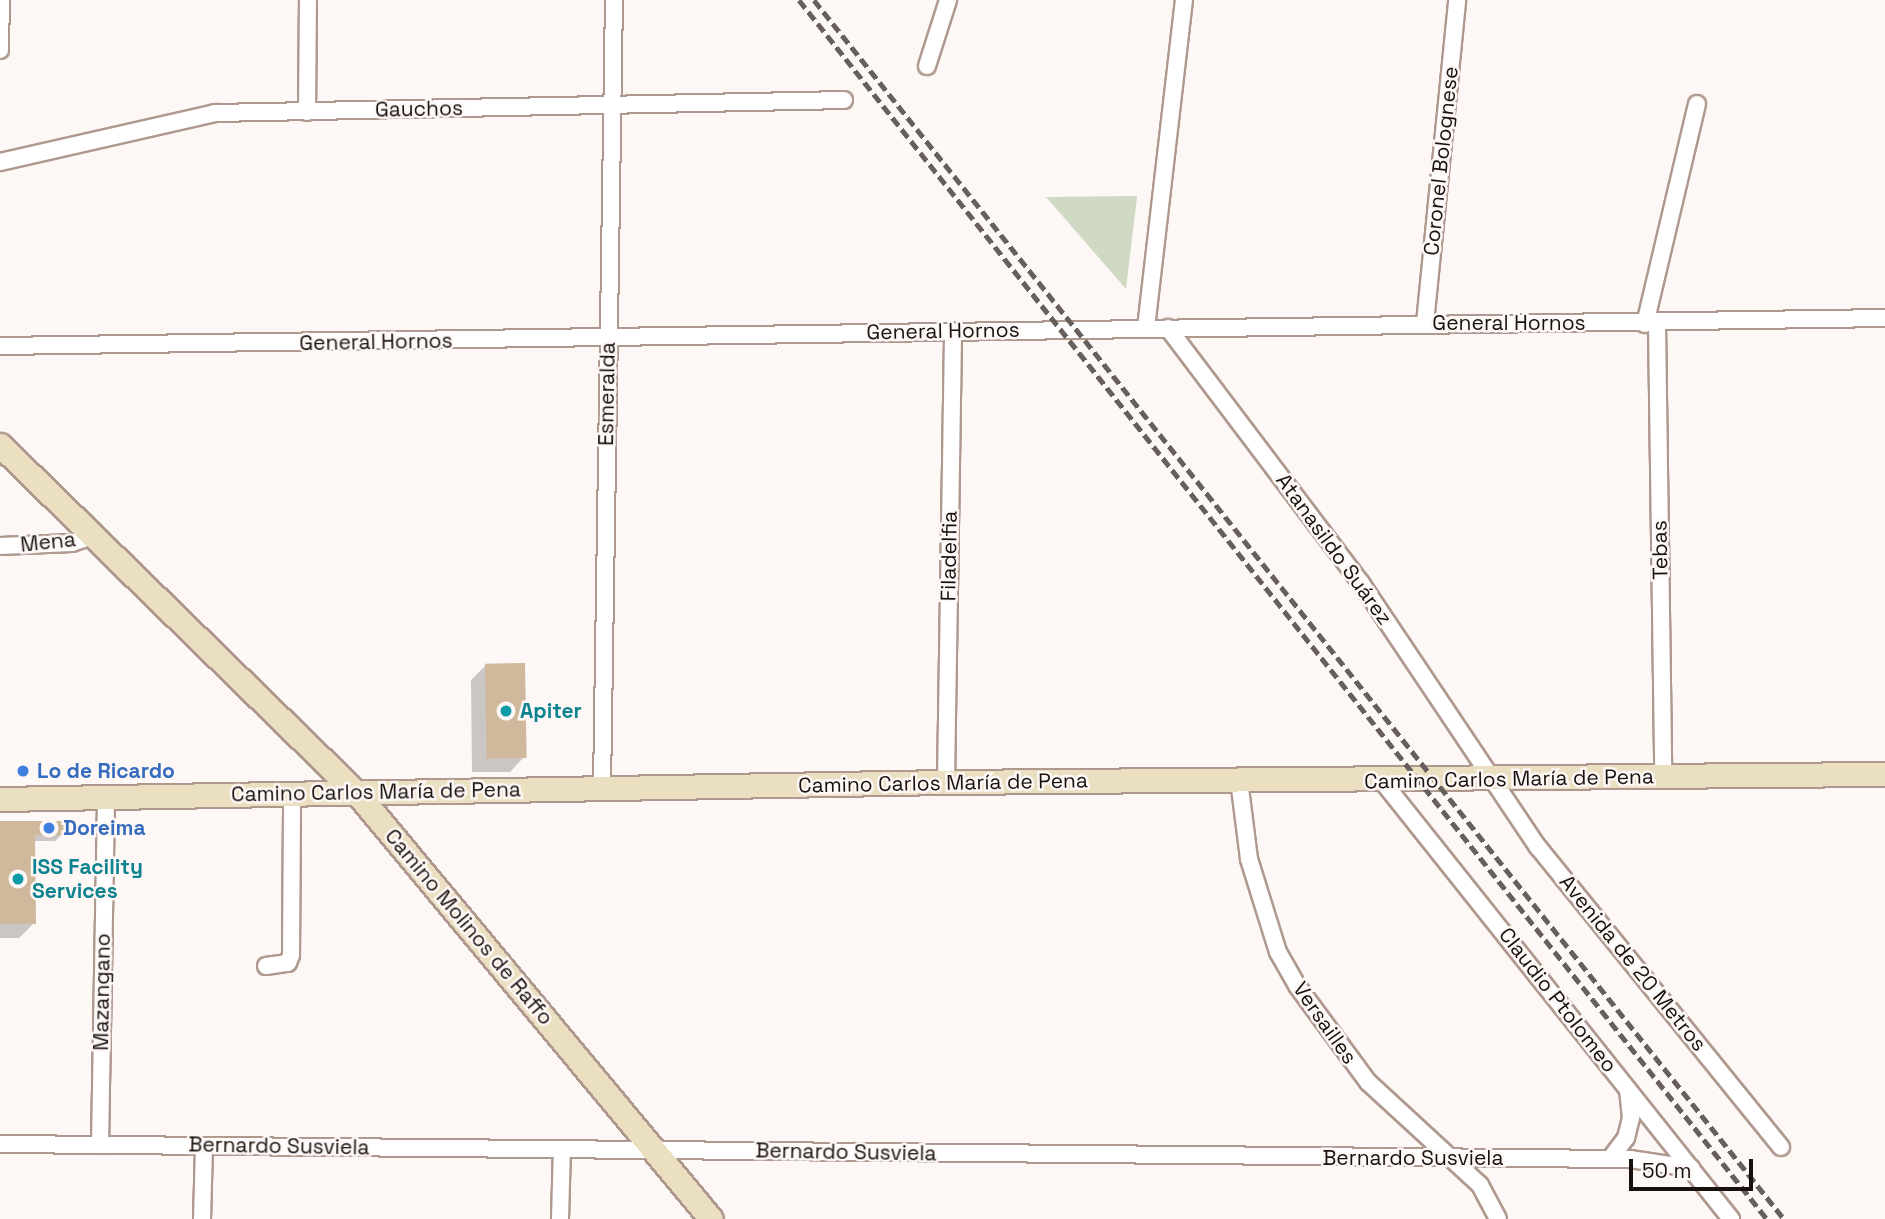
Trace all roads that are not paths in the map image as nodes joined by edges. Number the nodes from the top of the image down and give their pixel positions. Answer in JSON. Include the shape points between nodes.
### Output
{"nodes":[{"id":1,"x":1,"y":0,"type":"edge"},
{"id":2,"x":308,"y":0,"type":"edge"},
{"id":3,"x":614,"y":0,"type":"edge"},
{"id":4,"x":948,"y":0,"type":"edge"},
{"id":5,"x":1184,"y":0,"type":"edge"},
{"id":6,"x":1457,"y":0,"type":"edge"},
{"id":7,"x":0,"y":50,"type":"edge"},
{"id":8,"x":927,"y":66,"type":"dead end"},
{"id":9,"x":844,"y":100,"type":"dead end"},
{"id":10,"x":1697,"y":104,"type":"dead end"},
{"id":11,"x":613,"y":105,"type":"junction"},
{"id":12,"x":307,"y":112,"type":"junction"},
{"id":13,"x":0,"y":162,"type":"edge"},
{"id":14,"x":1885,"y":318,"type":"edge"},
{"id":15,"x":1425,"y":323,"type":"junction"},
{"id":16,"x":1651,"y":324,"type":"junction"},
{"id":17,"x":1146,"y":328,"type":"junction"},
{"id":18,"x":1168,"y":328,"type":"junction"},
{"id":19,"x":953,"y":331,"type":"junction"},
{"id":20,"x":608,"y":339,"type":"junction"},
{"id":21,"x":0,"y":346,"type":"edge"},
{"id":22,"x":0,"y":445,"type":"edge"},
{"id":23,"x":96,"y":534,"type":"junction"},
{"id":24,"x":0,"y":546,"type":"edge"},
{"id":25,"x":1885,"y":774,"type":"edge"},
{"id":26,"x":1663,"y":776,"type":"junction"},
{"id":27,"x":1488,"y":777,"type":"junction"},
{"id":28,"x":1239,"y":780,"type":"junction"},
{"id":29,"x":946,"y":782,"type":"junction"},
{"id":30,"x":1383,"y":782,"type":"junction"},
{"id":31,"x":602,"y":788,"type":"junction"},
{"id":32,"x":356,"y":792,"type":"junction"},
{"id":33,"x":292,"y":794,"type":"junction"},
{"id":34,"x":106,"y":797,"type":"junction"},
{"id":35,"x":0,"y":799,"type":"edge"},
{"id":36,"x":266,"y":966,"type":"dead end"},
{"id":37,"x":1627,"y":1088,"type":"junction"},
{"id":38,"x":0,"y":1144,"type":"edge"},
{"id":39,"x":100,"y":1144,"type":"junction"},
{"id":40,"x":204,"y":1146,"type":"junction"},
{"id":41,"x":1781,"y":1147,"type":"dead end"},
{"id":42,"x":562,"y":1149,"type":"junction"},
{"id":43,"x":654,"y":1150,"type":"junction"},
{"id":44,"x":1452,"y":1158,"type":"junction"},
{"id":45,"x":1610,"y":1159,"type":"junction"},
{"id":46,"x":1691,"y":1168,"type":"junction"},
{"id":47,"x":202,"y":1219,"type":"edge"},
{"id":48,"x":560,"y":1219,"type":"edge"},
{"id":49,"x":711,"y":1219,"type":"edge"},
{"id":50,"x":1498,"y":1219,"type":"edge"},
{"id":51,"x":1731,"y":1219,"type":"edge"}],
"edges":[{"from":1,"to":7,"type":"street"},
{"from":2,"to":12,"type":"street"},
{"from":3,"to":11,"type":"street","name":"Esmeralda"},
{"from":4,"to":8,"type":"street"},
{"from":5,"to":17,"type":"street"},
{"from":6,"to":15,"type":"street","name":"Coronel Bolognese"},
{"from":9,"to":11,"type":"street","name":"Gauchos"},
{"from":10,"to":16,"type":"street","name":"Tebas"},
{"from":11,"to":12,"type":"street","name":"Gauchos"},
{"from":11,"to":20,"type":"street","name":"Esmeralda"},
{"from":12,"to":13,"type":"street","name":"Gauchos","via":[[215,113],[177,119]]},
{"from":14,"to":16,"type":"street","name":"General Hornos"},
{"from":15,"to":16,"type":"street","name":"General Hornos"},
{"from":15,"to":18,"type":"street","name":"General Hornos"},
{"from":16,"to":26,"type":"street","name":"Tebas"},
{"from":17,"to":18,"type":"street","name":"General Hornos"},
{"from":17,"to":19,"type":"street","name":"General Hornos"},
{"from":18,"to":27,"type":"street","name":"Atanasildo Suárez","via":[[1361,583]]},
{"from":19,"to":20,"type":"street","name":"General Hornos"},
{"from":19,"to":29,"type":"street","name":"Filadelfia"},
{"from":20,"to":21,"type":"street","name":"General Hornos"},
{"from":20,"to":31,"type":"street","name":"Esmeralda"},
{"from":22,"to":23,"type":"street","name":"Camino Molinos de Raffo"},
{"from":23,"to":24,"type":"street","name":"Mena","via":[[72,543]]},
{"from":23,"to":32,"type":"street","name":"Camino Molinos de Raffo"},
{"from":25,"to":26,"type":"street","name":"Camino Carlos María de Pena"},
{"from":26,"to":27,"type":"street","name":"Camino Carlos María de Pena"},
{"from":27,"to":30,"type":"street","name":"Camino Carlos María de Pena"},
{"from":27,"to":41,"type":"street","name":"Avenida de 20 Metros","via":[[1538,847]]},
{"from":28,"to":29,"type":"street","name":"Camino Carlos María de Pena"},
{"from":28,"to":30,"type":"street","name":"Camino Carlos María de Pena"},
{"from":28,"to":44,"type":"street","name":"Versailles","via":[[1248,859],[1278,952],[1368,1082]]},
{"from":29,"to":31,"type":"street","name":"Camino Carlos María de Pena"},
{"from":30,"to":37,"type":"street","name":"Claudio Ptolomeo"},
{"from":31,"to":32,"type":"street","name":"Camino Carlos María de Pena"},
{"from":32,"to":33,"type":"street","name":"Camino Carlos María de Pena"},
{"from":32,"to":43,"type":"street","name":"Camino Molinos de Raffo"},
{"from":33,"to":34,"type":"street","name":"Camino Carlos María de Pena"},
{"from":33,"to":36,"type":"street","via":[[291,955],[288,963]]},
{"from":34,"to":35,"type":"street","name":"Camino Carlos María de Pena"},
{"from":34,"to":39,"type":"street","name":"Mazangano"},
{"from":37,"to":45,"type":"street","via":[[1631,1118],[1626,1138]]},
{"from":37,"to":46,"type":"street","name":"Claudio Ptolomeo"},
{"from":38,"to":39,"type":"street","name":"Bernardo Susviela"},
{"from":39,"to":40,"type":"street","name":"Bernardo Susviela"},
{"from":40,"to":42,"type":"street","name":"Bernardo Susviela"},
{"from":40,"to":47,"type":"street"},
{"from":42,"to":43,"type":"street","name":"Bernardo Susviela"},
{"from":42,"to":48,"type":"street"},
{"from":43,"to":44,"type":"street","name":"Bernardo Susviela"},
{"from":43,"to":49,"type":"street","name":"Camino Molinos de Raffo"},
{"from":44,"to":45,"type":"street","name":"Bernardo Susviela"},
{"from":44,"to":50,"type":"street","name":"Versailles","via":[[1480,1185]]},
{"from":45,"to":46,"type":"street","name":"Bernardo Susviela"},
{"from":46,"to":51,"type":"street","name":"Claudio Ptolomeo"}]}
